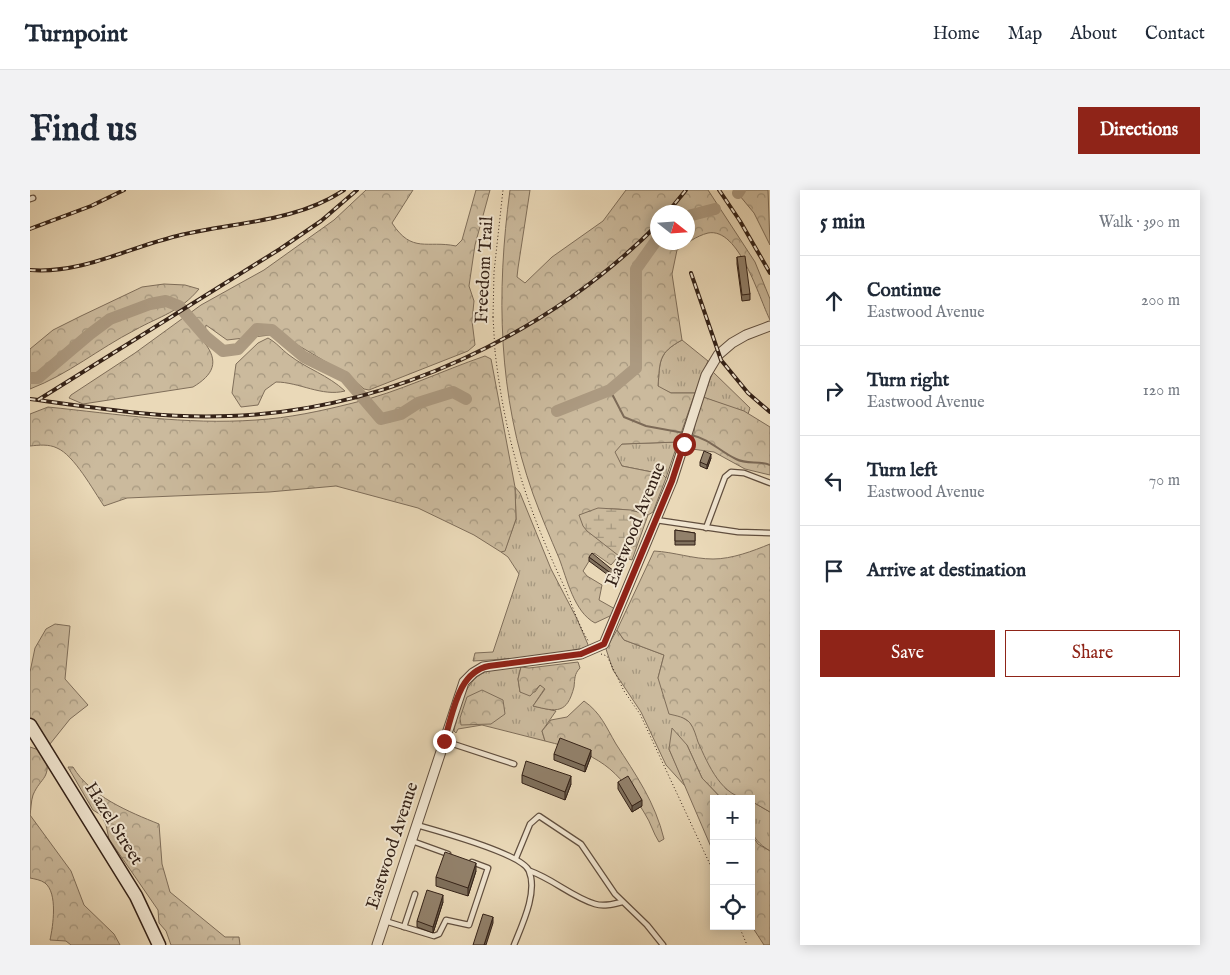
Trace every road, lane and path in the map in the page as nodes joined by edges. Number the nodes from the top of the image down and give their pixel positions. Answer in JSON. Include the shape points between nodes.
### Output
{"nodes":[{"id":1,"x":503,"y":190,"type":"edge"},
{"id":2,"x":770,"y":326,"type":"edge"},
{"id":3,"x":770,"y":483,"type":"edge"},
{"id":4,"x":656,"y":520,"type":"junction"},
{"id":5,"x":706,"y":528,"type":"junction"},
{"id":6,"x":770,"y":533,"type":"edge"},
{"id":7,"x":598,"y":648,"type":"junction"},
{"id":8,"x":30,"y":725,"type":"edge"},
{"id":9,"x":444,"y":741,"type":"junction"},
{"id":10,"x":514,"y":764,"type":"dead end"},
{"id":11,"x":417,"y":825,"type":"junction"},
{"id":12,"x":412,"y":841,"type":"junction"},
{"id":13,"x":450,"y":854,"type":"edge"},
{"id":14,"x":516,"y":858,"type":"junction"},
{"id":15,"x":468,"y":861,"type":"edge"},
{"id":16,"x":710,"y":865,"type":"edge"},
{"id":17,"x":530,"y":871,"type":"junction"},
{"id":18,"x":415,"y":894,"type":"dead end"},
{"id":19,"x":622,"y":902,"type":"junction"},
{"id":20,"x":385,"y":920,"type":"junction"},
{"id":21,"x":404,"y":927,"type":"junction"},
{"id":22,"x":741,"y":930,"type":"edge"},
{"id":23,"x":159,"y":945,"type":"edge"},
{"id":24,"x":377,"y":945,"type":"edge"},
{"id":25,"x":514,"y":945,"type":"edge"},
{"id":26,"x":663,"y":945,"type":"edge"},
{"id":27,"x":747,"y":945,"type":"edge"}],
"edges":[{"from":1,"to":7,"type":"path","name":"Freedom Trail","bridge":true,"via":[[494,272],[493,317],[506,426],[524,492],[586,636]]},
{"from":2,"to":4,"type":"street","name":"Eastwood Avenue","via":[[746,335],[718,355],[706,375]]},
{"from":3,"to":5,"type":"lane","via":[[744,473],[731,472],[726,477]]},
{"from":4,"to":5,"type":"lane"},
{"from":4,"to":7,"type":"street","name":"Eastwood Avenue","via":[[610,634]]},
{"from":5,"to":6,"type":"lane"},
{"from":7,"to":9,"type":"street","name":"Eastwood Avenue","via":[[581,654],[476,670],[464,682]]},
{"from":7,"to":16,"type":"path","name":"Freedom Trail","via":[[640,714]]},
{"from":8,"to":23,"type":"street","name":"Hazel Street","via":[[136,896]]},
{"from":9,"to":10,"type":"lane"},
{"from":9,"to":11,"type":"street","name":"Eastwood Avenue"},
{"from":11,"to":12,"type":"street","name":"Eastwood Avenue"},
{"from":11,"to":14,"type":"lane"},
{"from":12,"to":13,"type":"lane"},
{"from":12,"to":20,"type":"street","name":"Eastwood Avenue"},
{"from":14,"to":17,"type":"lane"},
{"from":14,"to":19,"type":"lane","via":[[530,824],[539,816],[581,844]]},
{"from":15,"to":21,"type":"lane","via":[[488,868],[469,925],[446,920],[439,934],[434,936]]},
{"from":17,"to":19,"type":"lane","via":[[595,904]]},
{"from":17,"to":25,"type":"lane","via":[[531,892]]},
{"from":18,"to":21,"type":"lane"},
{"from":19,"to":26,"type":"lane"},
{"from":20,"to":21,"type":"lane"},
{"from":20,"to":24,"type":"street","name":"Eastwood Avenue"},
{"from":22,"to":27,"type":"path"}]}
